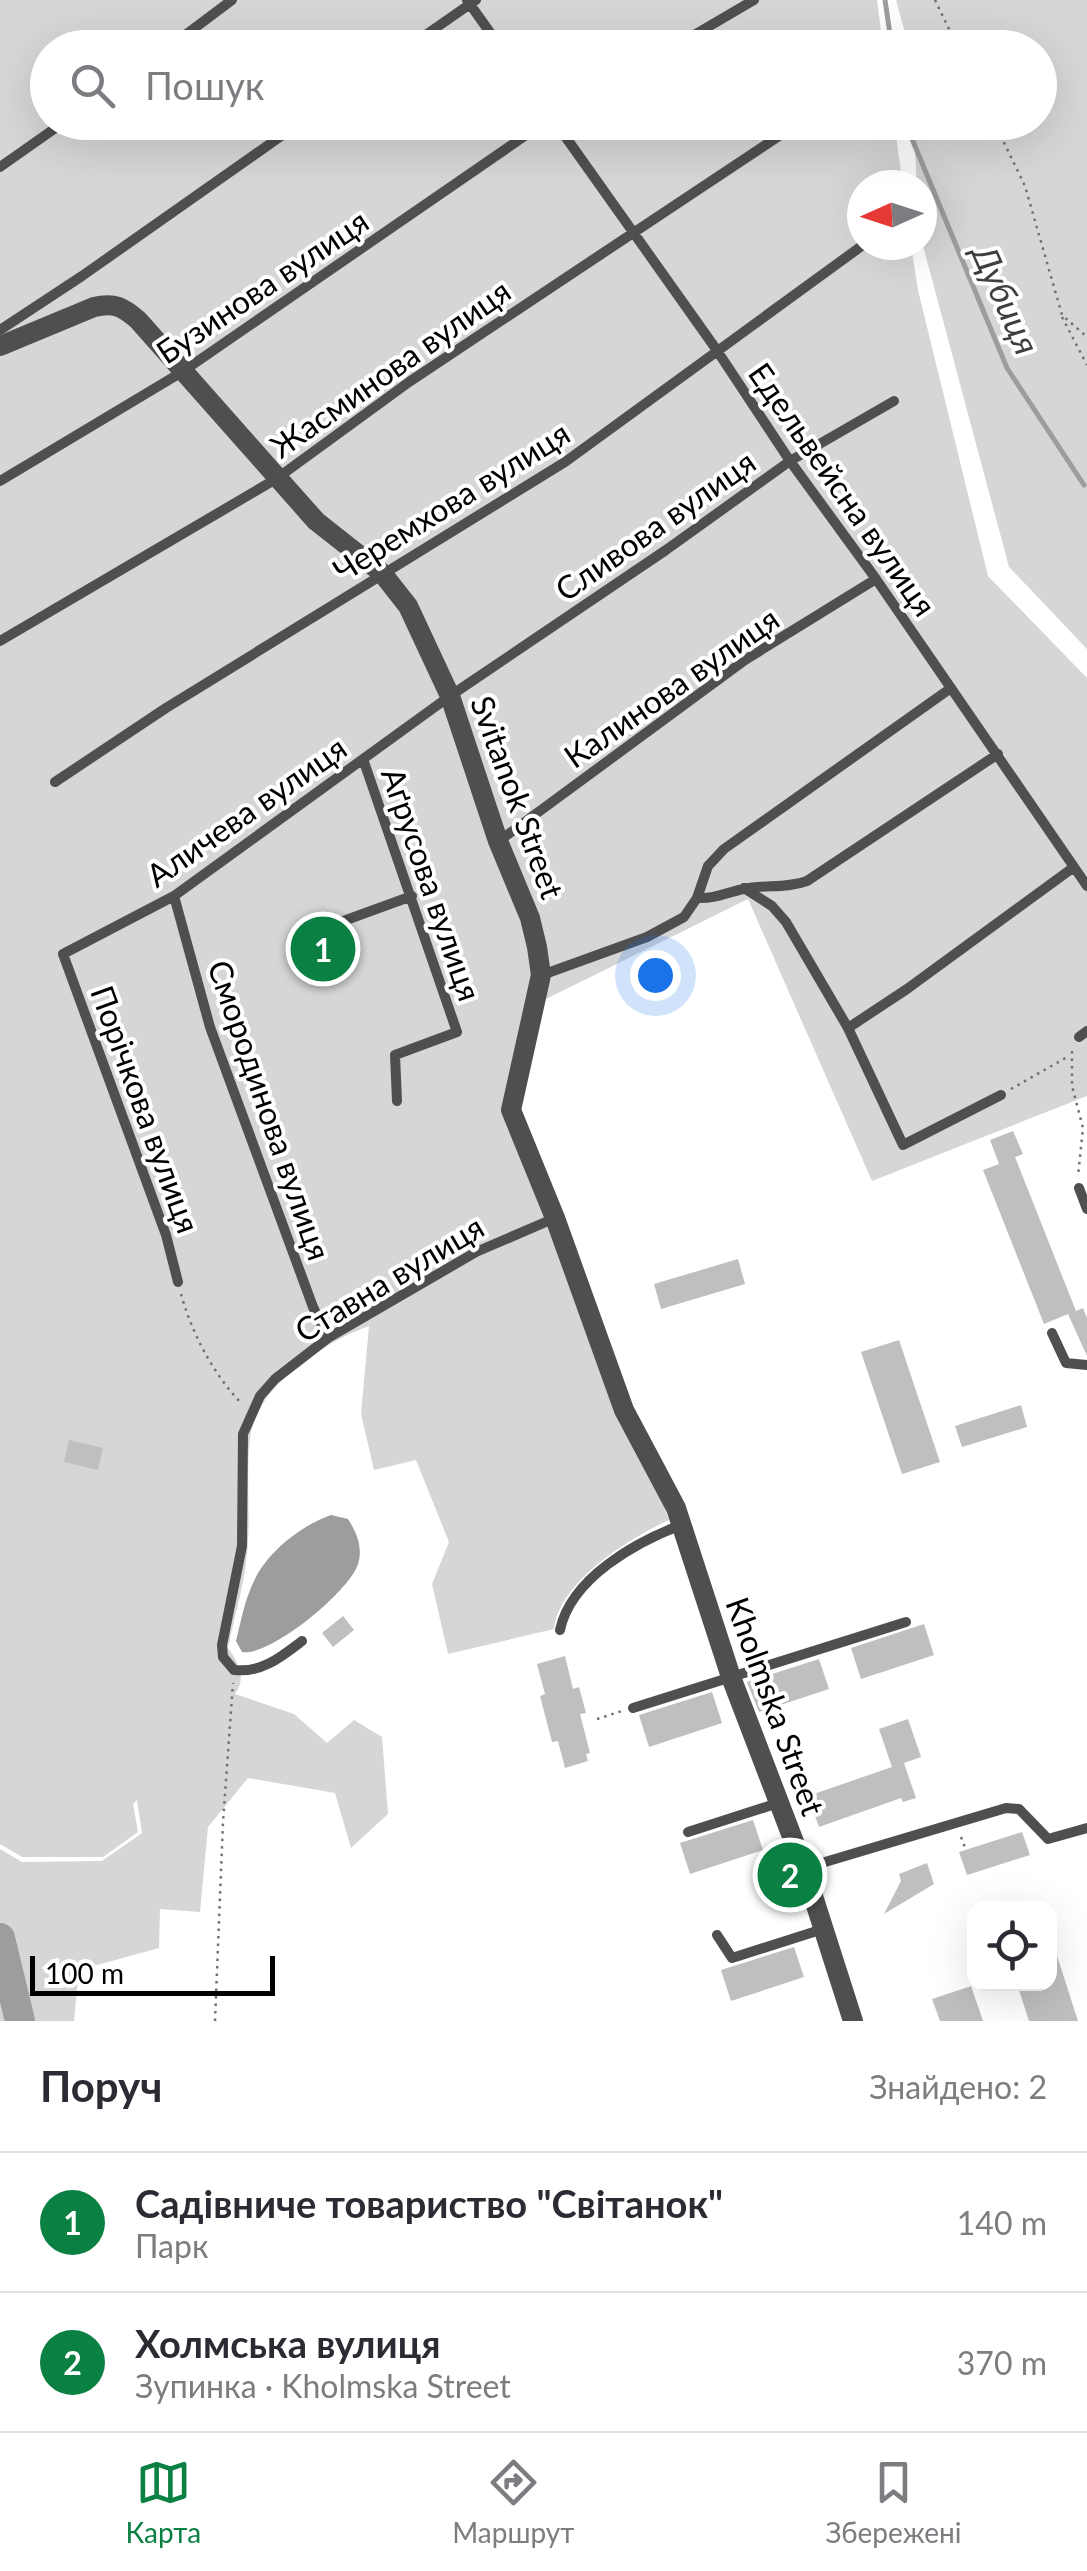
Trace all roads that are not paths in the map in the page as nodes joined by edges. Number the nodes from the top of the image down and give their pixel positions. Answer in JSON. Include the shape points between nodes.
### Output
{"nodes":[{"id":1,"x":232,"y":0,"type":"edge"},
{"id":2,"x":754,"y":0,"type":"edge"},
{"id":3,"x":471,"y":1,"type":"edge"},
{"id":4,"x":192,"y":30,"type":"edge"},
{"id":5,"x":432,"y":30,"type":"edge"},
{"id":6,"x":490,"y":30,"type":"edge"},
{"id":7,"x":703,"y":30,"type":"edge"},
{"id":8,"x":38,"y":140,"type":"edge"},
{"id":9,"x":276,"y":140,"type":"edge"},
{"id":10,"x":518,"y":140,"type":"edge"},
{"id":11,"x":567,"y":140,"type":"edge"},
{"id":12,"x":772,"y":140,"type":"edge"},
{"id":13,"x":0,"y":167,"type":"edge"},
{"id":14,"x":631,"y":232,"type":"junction"},
{"id":15,"x":847,"y":256,"type":"edge"},
{"id":16,"x":0,"y":330,"type":"edge"},
{"id":17,"x":0,"y":346,"type":"edge"},
{"id":18,"x":716,"y":349,"type":"junction"},
{"id":19,"x":182,"y":372,"type":"junction"},
{"id":20,"x":894,"y":401,"type":"dead end"},
{"id":21,"x":790,"y":461,"type":"junction"},
{"id":22,"x":276,"y":479,"type":"junction"},
{"id":23,"x":0,"y":481,"type":"edge"},
{"id":24,"x":382,"y":573,"type":"junction"},
{"id":25,"x":876,"y":579,"type":"junction"},
{"id":26,"x":0,"y":640,"type":"edge"},
{"id":27,"x":951,"y":688,"type":"junction"},
{"id":28,"x":450,"y":696,"type":"junction"},
{"id":29,"x":998,"y":754,"type":"junction"},
{"id":30,"x":363,"y":759,"type":"junction"},
{"id":31,"x":55,"y":782,"type":"dead end"},
{"id":32,"x":498,"y":841,"type":"junction"},
{"id":33,"x":1074,"y":867,"type":"junction"},
{"id":34,"x":1087,"y":886,"type":"edge"},
{"id":35,"x":744,"y":888,"type":"junction"},
{"id":36,"x":174,"y":896,"type":"junction"},
{"id":37,"x":412,"y":896,"type":"junction"},
{"id":38,"x":696,"y":898,"type":"junction"},
{"id":39,"x":335,"y":924,"type":"dead end"},
{"id":40,"x":63,"y":954,"type":"joint"},
{"id":41,"x":541,"y":976,"type":"junction"},
{"id":42,"x":848,"y":1028,"type":"junction"},
{"id":43,"x":1001,"y":1095,"type":"road end"},
{"id":44,"x":397,"y":1102,"type":"dead end"},
{"id":45,"x":1079,"y":1188,"type":"road end"},
{"id":46,"x":1087,"y":1209,"type":"edge"},
{"id":47,"x":555,"y":1218,"type":"junction"},
{"id":48,"x":178,"y":1282,"type":"road end"},
{"id":49,"x":1052,"y":1332,"type":"dead end"},
{"id":50,"x":328,"y":1338,"type":"junction"},
{"id":51,"x":1087,"y":1365,"type":"edge"},
{"id":52,"x":681,"y":1525,"type":"junction"},
{"id":53,"x":906,"y":1622,"type":"dead end"},
{"id":54,"x":560,"y":1630,"type":"dead end"},
{"id":55,"x":302,"y":1641,"type":"dead end"},
{"id":56,"x":731,"y":1677,"type":"junction"},
{"id":57,"x":633,"y":1708,"type":"road end"},
{"id":58,"x":779,"y":1802,"type":"junction"},
{"id":59,"x":1087,"y":1828,"type":"edge"},
{"id":60,"x":688,"y":1832,"type":"dead end"},
{"id":61,"x":804,"y":1868,"type":"junction"},
{"id":62,"x":824,"y":1929,"type":"junction"},
{"id":63,"x":717,"y":1935,"type":"dead end"},
{"id":64,"x":854,"y":2021,"type":"edge"}],
"edges":[{"from":1,"to":4,"type":"lane"},
{"from":2,"to":7,"type":"lane"},
{"from":3,"to":5,"type":"lane"},
{"from":3,"to":6,"type":"lane"},
{"from":8,"to":13,"type":"lane"},
{"from":9,"to":16,"type":"lane"},
{"from":10,"to":19,"type":"lane","name":"Бузинова вулиця"},
{"from":11,"to":14,"type":"lane","name":"Едельвейсна вулиця"},
{"from":12,"to":14,"type":"lane","name":"Жасминова вулиця"},
{"from":14,"to":18,"type":"lane","name":"Едельвейсна вулиця"},
{"from":14,"to":22,"type":"lane","name":"Жасминова вулиця"},
{"from":15,"to":18,"type":"lane","name":"Черемхова вулиця"},
{"from":17,"to":19,"type":"street","name":"Svitanok Street","via":[[110,304],[138,320]]},
{"from":18,"to":21,"type":"lane","name":"Едельвейсна вулиця"},
{"from":18,"to":24,"type":"lane","name":"Черемхова вулиця","via":[[565,462]]},
{"from":19,"to":22,"type":"street","name":"Svitanok Street"},
{"from":19,"to":23,"type":"lane","name":"Бузинова вулиця"},
{"from":20,"to":21,"type":"lane","name":"Сливова вулиця"},
{"from":21,"to":25,"type":"lane","name":"Едельвейсна вулиця"},
{"from":21,"to":28,"type":"lane","name":"Сливова вулиця"},
{"from":22,"to":24,"type":"street","name":"Svitanok Street"},
{"from":22,"to":26,"type":"lane","name":"Жасминова вулиця"},
{"from":24,"to":28,"type":"street","name":"Svitanok Street","via":[[408,606]]},
{"from":24,"to":31,"type":"lane","name":"Черемхова вулиця"},
{"from":25,"to":27,"type":"lane","name":"Едельвейсна вулиця"},
{"from":25,"to":32,"type":"lane","name":"Калинова вулиця","via":[[745,660]]},
{"from":27,"to":29,"type":"lane","name":"Едельвейсна вулиця"},
{"from":27,"to":38,"type":"lane","via":[[724,850],[708,866]]},
{"from":28,"to":30,"type":"lane","name":"Аличева вулиця"},
{"from":28,"to":32,"type":"street","name":"Svitanok Street"},
{"from":29,"to":33,"type":"lane","name":"Едельвейсна вулиця"},
{"from":29,"to":35,"type":"lane","via":[[806,880]]},
{"from":30,"to":36,"type":"lane","name":"Аличева вулиця"},
{"from":30,"to":37,"type":"lane","name":"Аґрусова вулиця"},
{"from":32,"to":41,"type":"street","name":"Svitanok Street","via":[[530,918]]},
{"from":33,"to":34,"type":"lane","name":"Едельвейсна вулиця"},
{"from":33,"to":42,"type":"lane"},
{"from":35,"to":38,"type":"lane"},
{"from":35,"to":42,"type":"lane","via":[[786,922]]},
{"from":36,"to":40,"type":"lane","name":"Аличева вулиця"},
{"from":36,"to":50,"type":"lane","name":"Смородинова вулиця","via":[[210,1027]]},
{"from":37,"to":39,"type":"lane"},
{"from":37,"to":44,"type":"lane","name":"Аґрусова вулиця","via":[[457,1032],[395,1055]]},
{"from":38,"to":41,"type":"lane","via":[[671,926]]},
{"from":40,"to":48,"type":"lane","name":"Порічкова вулиця"},
{"from":41,"to":47,"type":"street","name":"Svitanok Street","via":[[511,1110]]},
{"from":42,"to":43,"type":"lane","via":[[903,1145]]},
{"from":45,"to":46,"type":"lane"},
{"from":47,"to":50,"type":"lane","name":"Ставна вулиця","via":[[476,1252]]},
{"from":47,"to":52,"type":"street","name":"Svitanok Street","via":[[624,1410]]},
{"from":49,"to":51,"type":"lane","via":[[1066,1363]]},
{"from":50,"to":55,"type":"lane","name":"Ставна вулиця","via":[[275,1379],[250,1412],[241,1456],[242,1546],[223,1657],[234,1670],[247,1672],[276,1662]]},
{"from":52,"to":54,"type":"lane","via":[[637,1545],[594,1578],[568,1607]]},
{"from":52,"to":56,"type":"street","name":"Kholmska Street"},
{"from":53,"to":56,"type":"lane"},
{"from":56,"to":57,"type":"lane"},
{"from":56,"to":58,"type":"street","name":"Kholmska Street"},
{"from":58,"to":60,"type":"lane"},
{"from":58,"to":61,"type":"street","name":"Kholmska Street"},
{"from":59,"to":61,"type":"lane","via":[[1048,1838],[1019,1809],[1006,1808]]},
{"from":61,"to":62,"type":"street","name":"Kholmska Street"},
{"from":62,"to":63,"type":"lane","via":[[732,1958]]},
{"from":62,"to":64,"type":"street","name":"Kholmska Street"}]}
